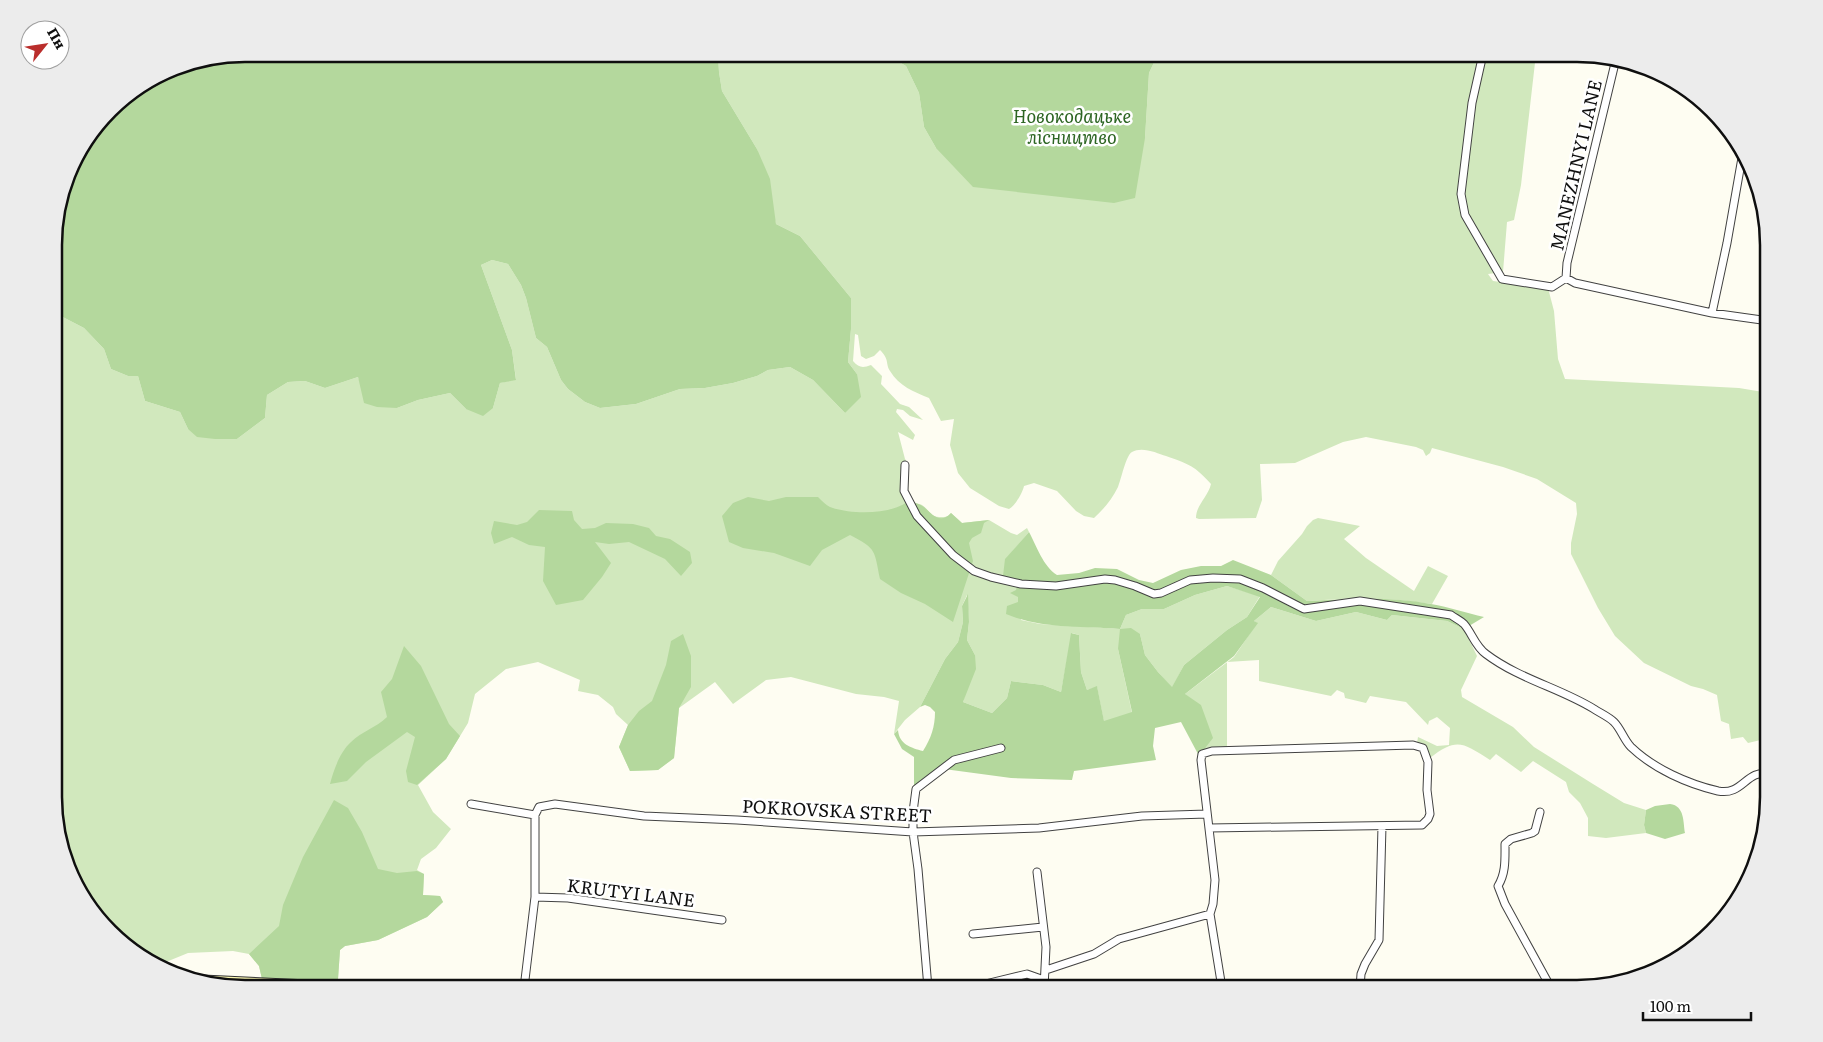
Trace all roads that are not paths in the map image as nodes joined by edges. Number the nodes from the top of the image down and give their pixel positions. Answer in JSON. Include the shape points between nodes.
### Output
{"nodes":[{"id":1,"x":1481,"y":62,"type":"edge"},
{"id":2,"x":1614,"y":66,"type":"edge"},
{"id":3,"x":1741,"y":163,"type":"edge"},
{"id":4,"x":1566,"y":278,"type":"junction"},
{"id":5,"x":1712,"y":313,"type":"junction"},
{"id":6,"x":1760,"y":320,"type":"edge"},
{"id":7,"x":905,"y":465,"type":"dead end"},
{"id":8,"x":1001,"y":748,"type":"dead end"},
{"id":9,"x":1760,"y":773,"type":"edge"},
{"id":10,"x":471,"y":804,"type":"dead end"},
{"id":11,"x":1540,"y":812,"type":"dead end"},
{"id":12,"x":1207,"y":814,"type":"junction"},
{"id":13,"x":535,"y":815,"type":"junction"},
{"id":14,"x":1382,"y":826,"type":"junction"},
{"id":15,"x":1209,"y":828,"type":"junction"},
{"id":16,"x":913,"y":832,"type":"junction"},
{"id":17,"x":1037,"y":872,"type":"dead end"},
{"id":18,"x":535,"y":897,"type":"junction"},
{"id":19,"x":1210,"y":914,"type":"junction"},
{"id":20,"x":722,"y":920,"type":"dead end"},
{"id":21,"x":1043,"y":927,"type":"junction"},
{"id":22,"x":972,"y":934,"type":"dead end"},
{"id":23,"x":1046,"y":970,"type":"junction"},
{"id":24,"x":525,"y":980,"type":"edge"},
{"id":25,"x":927,"y":980,"type":"edge"},
{"id":26,"x":1002,"y":980,"type":"edge"},
{"id":27,"x":1044,"y":980,"type":"joint"},
{"id":28,"x":1221,"y":980,"type":"edge"},
{"id":29,"x":1361,"y":980,"type":"edge"},
{"id":30,"x":1546,"y":980,"type":"edge"}],
"edges":[{"from":1,"to":4,"type":"street","via":[[1472,103],[1460,194],[1465,216],[1502,279],[1552,287]]},
{"from":2,"to":4,"type":"street","name":"MANEZHNYI LANE"},
{"from":3,"to":5,"type":"street"},
{"from":4,"to":5,"type":"street","via":[[1575,283]]},
{"from":5,"to":6,"type":"street"},
{"from":7,"to":9,"type":"street","via":[[904,491],[917,516],[953,555],[991,577],[1021,584],[1056,586],[1115,580],[1154,594],[1195,579],[1240,579],[1304,609],[1360,601],[1451,615],[1462,622],[1486,654],[1614,721],[1629,745],[1643,758],[1680,778],[1731,792]]},
{"from":8,"to":16,"type":"street","via":[[954,760],[916,789]]},
{"from":10,"to":13,"type":"street"},
{"from":11,"to":30,"type":"street","via":[[1532,833],[1505,844],[1504,872],[1498,886]]},
{"from":12,"to":14,"type":"street","via":[[1202,754],[1212,751],[1413,745],[1423,748],[1428,762],[1428,819],[1422,825]]},
{"from":12,"to":15,"type":"street"},
{"from":12,"to":16,"type":"street","name":"POKROVSKA STREET","via":[[1133,817],[1039,828]]},
{"from":13,"to":16,"type":"street","name":"POKROVSKA STREET","via":[[539,807],[554,804],[644,816]]},
{"from":13,"to":18,"type":"street"},
{"from":14,"to":15,"type":"street"},
{"from":14,"to":29,"type":"street","via":[[1379,940],[1365,964]]},
{"from":15,"to":19,"type":"street","via":[[1215,880]]},
{"from":16,"to":25,"type":"street"},
{"from":17,"to":21,"type":"street"},
{"from":18,"to":20,"type":"street","name":"KRUTYI LANE","via":[[568,898]]},
{"from":18,"to":24,"type":"street"},
{"from":19,"to":23,"type":"street","via":[[1119,939],[1094,954]]},
{"from":19,"to":28,"type":"street"},
{"from":21,"to":22,"type":"street"},
{"from":21,"to":23,"type":"street"},
{"from":23,"to":27,"type":"street"},
{"from":26,"to":27,"type":"street","via":[[1027,974]]}]}
